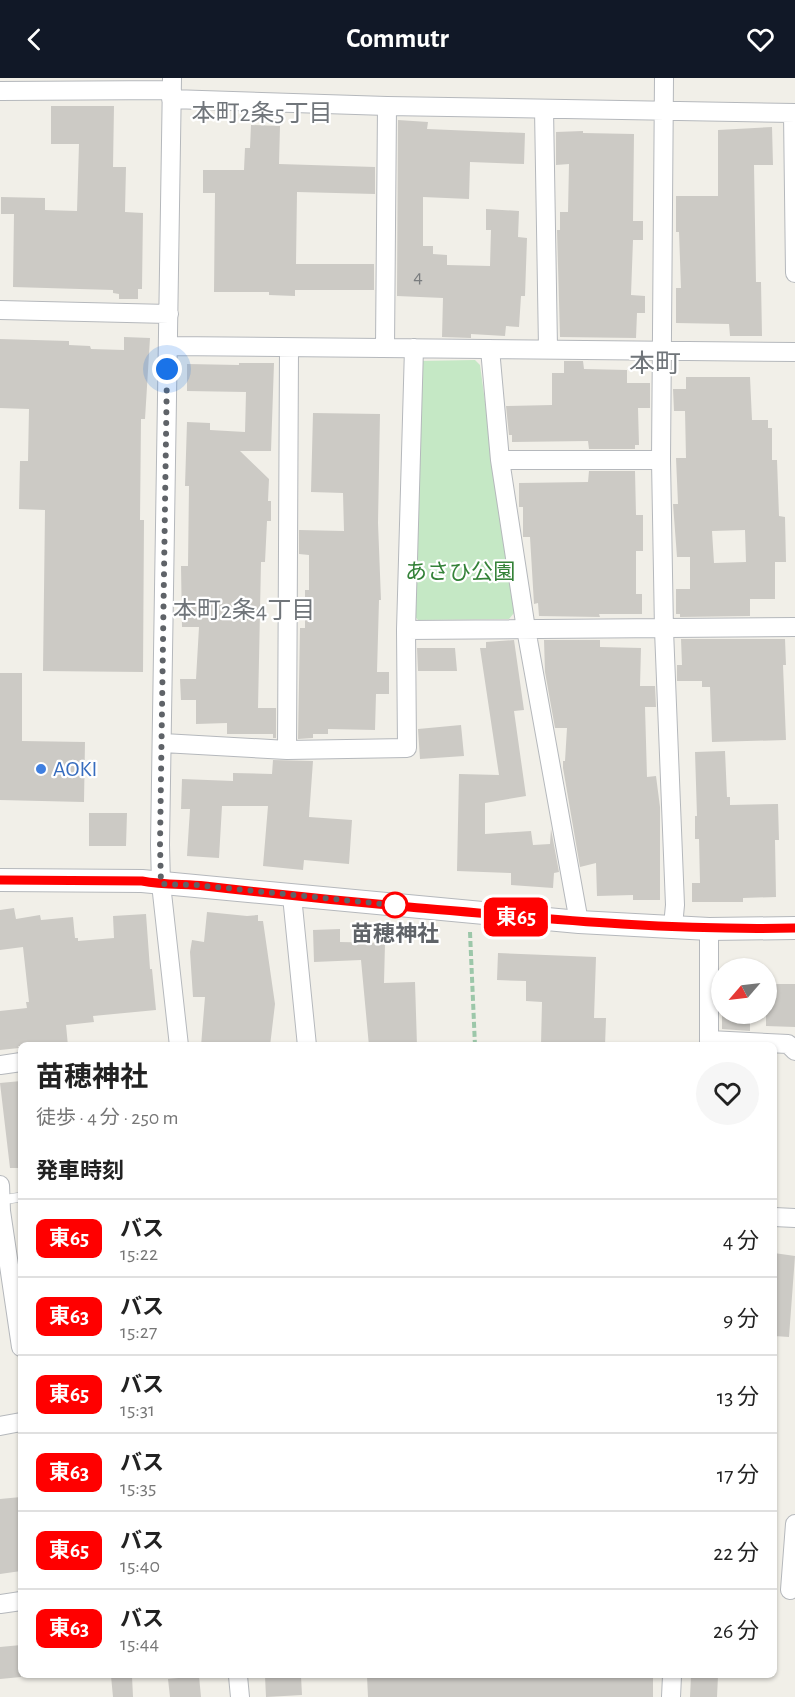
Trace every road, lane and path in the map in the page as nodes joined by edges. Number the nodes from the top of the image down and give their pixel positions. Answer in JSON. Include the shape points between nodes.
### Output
{"nodes":[{"id":1,"x":664,"y":78,"type":"edge"},
{"id":2,"x":9,"y":86,"type":"edge"},
{"id":3,"x":172,"y":89,"type":"edge"},
{"id":4,"x":387,"y":105,"type":"junction"},
{"id":5,"x":544,"y":109,"type":"junction"},
{"id":6,"x":664,"y":112,"type":"junction"},
{"id":7,"x":794,"y":113,"type":"edge"},
{"id":8,"x":795,"y":273,"type":"edge"},
{"id":9,"x":0,"y":310,"type":"edge"},
{"id":10,"x":168,"y":314,"type":"junction"},
{"id":11,"x":168,"y":346,"type":"junction"},
{"id":12,"x":385,"y":348,"type":"junction"},
{"id":13,"x":414,"y":348,"type":"junction"},
{"id":14,"x":548,"y":348,"type":"junction"},
{"id":15,"x":290,"y":349,"type":"junction"},
{"id":16,"x":490,"y":349,"type":"junction"},
{"id":17,"x":661,"y":350,"type":"junction"},
{"id":18,"x":795,"y":352,"type":"edge"},
{"id":19,"x":500,"y":460,"type":"junction"},
{"id":20,"x":661,"y":460,"type":"junction"},
{"id":21,"x":795,"y":627,"type":"edge"},
{"id":22,"x":526,"y":629,"type":"junction"},
{"id":23,"x":406,"y":630,"type":"junction"},
{"id":24,"x":664,"y":630,"type":"junction"},
{"id":25,"x":163,"y":743,"type":"junction"},
{"id":26,"x":287,"y":750,"type":"junction"},
{"id":27,"x":0,"y":880,"type":"edge"},
{"id":28,"x":161,"y":884,"type":"junction"},
{"id":29,"x":292,"y":896,"type":"junction"},
{"id":30,"x":579,"y":922,"type":"junction"},
{"id":31,"x":673,"y":926,"type":"junction"},
{"id":32,"x":470,"y":928,"type":"dead end"},
{"id":33,"x":795,"y":928,"type":"edge"},
{"id":34,"x":709,"y":929,"type":"junction"},
{"id":35,"x":173,"y":1042,"type":"edge"},
{"id":36,"x":307,"y":1042,"type":"edge"},
{"id":37,"x":475,"y":1042,"type":"edge"},
{"id":38,"x":709,"y":1042,"type":"edge"},
{"id":39,"x":777,"y":1044,"type":"edge"},
{"id":40,"x":795,"y":1051,"type":"edge"},
{"id":41,"x":18,"y":1062,"type":"edge"},
{"id":42,"x":0,"y":1065,"type":"edge"},
{"id":43,"x":18,"y":1198,"type":"edge"},
{"id":44,"x":1,"y":1202,"type":"edge"},
{"id":45,"x":795,"y":1213,"type":"edge"},
{"id":46,"x":777,"y":1216,"type":"edge"},
{"id":47,"x":18,"y":1325,"type":"edge"},
{"id":48,"x":18,"y":1423,"type":"edge"},
{"id":49,"x":0,"y":1426,"type":"edge"},
{"id":50,"x":795,"y":1524,"type":"edge"},
{"id":51,"x":786,"y":1590,"type":"edge"},
{"id":52,"x":18,"y":1601,"type":"edge"},
{"id":53,"x":0,"y":1604,"type":"edge"},
{"id":54,"x":238,"y":1678,"type":"edge"},
{"id":55,"x":672,"y":1678,"type":"edge"},
{"id":56,"x":240,"y":1697,"type":"edge"},
{"id":57,"x":671,"y":1697,"type":"edge"}],
"edges":[{"from":1,"to":6,"type":"street"},
{"from":2,"to":3,"type":"street"},
{"from":3,"to":4,"type":"street"},
{"from":3,"to":10,"type":"street"},
{"from":4,"to":5,"type":"street"},
{"from":4,"to":12,"type":"street"},
{"from":5,"to":6,"type":"street"},
{"from":5,"to":14,"type":"street"},
{"from":6,"to":7,"type":"street"},
{"from":6,"to":17,"type":"street"},
{"from":7,"to":8,"type":"street"},
{"from":9,"to":10,"type":"street"},
{"from":10,"to":11,"type":"street"},
{"from":11,"to":15,"type":"street"},
{"from":11,"to":25,"type":"street"},
{"from":12,"to":13,"type":"street"},
{"from":12,"to":15,"type":"street"},
{"from":13,"to":16,"type":"street"},
{"from":13,"to":23,"type":"street"},
{"from":14,"to":16,"type":"street"},
{"from":14,"to":17,"type":"street"},
{"from":15,"to":26,"type":"street"},
{"from":16,"to":19,"type":"street"},
{"from":17,"to":18,"type":"street"},
{"from":17,"to":20,"type":"street"},
{"from":19,"to":20,"type":"street"},
{"from":19,"to":22,"type":"street"},
{"from":20,"to":24,"type":"street"},
{"from":21,"to":24,"type":"street"},
{"from":22,"to":23,"type":"street"},
{"from":22,"to":24,"type":"street"},
{"from":22,"to":30,"type":"street"},
{"from":23,"to":26,"type":"street","via":[[407,748]]},
{"from":24,"to":31,"type":"street"},
{"from":25,"to":26,"type":"street"},
{"from":25,"to":28,"type":"street"},
{"from":27,"to":28,"type":"street"},
{"from":28,"to":29,"type":"street"},
{"from":28,"to":35,"type":"street"},
{"from":29,"to":30,"type":"street"},
{"from":29,"to":36,"type":"street"},
{"from":30,"to":31,"type":"street"},
{"from":31,"to":34,"type":"street"},
{"from":32,"to":37,"type":"path"},
{"from":33,"to":34,"type":"street"},
{"from":34,"to":38,"type":"street"},
{"from":39,"to":40,"type":"street","via":[[788,1044]]},
{"from":41,"to":42,"type":"street"},
{"from":43,"to":44,"type":"lane"},
{"from":44,"to":47,"type":"street"},
{"from":45,"to":46,"type":"street"},
{"from":48,"to":49,"type":"street"},
{"from":50,"to":51,"type":"street"},
{"from":52,"to":53,"type":"street"},
{"from":54,"to":56,"type":"street"},
{"from":55,"to":57,"type":"street"}]}
